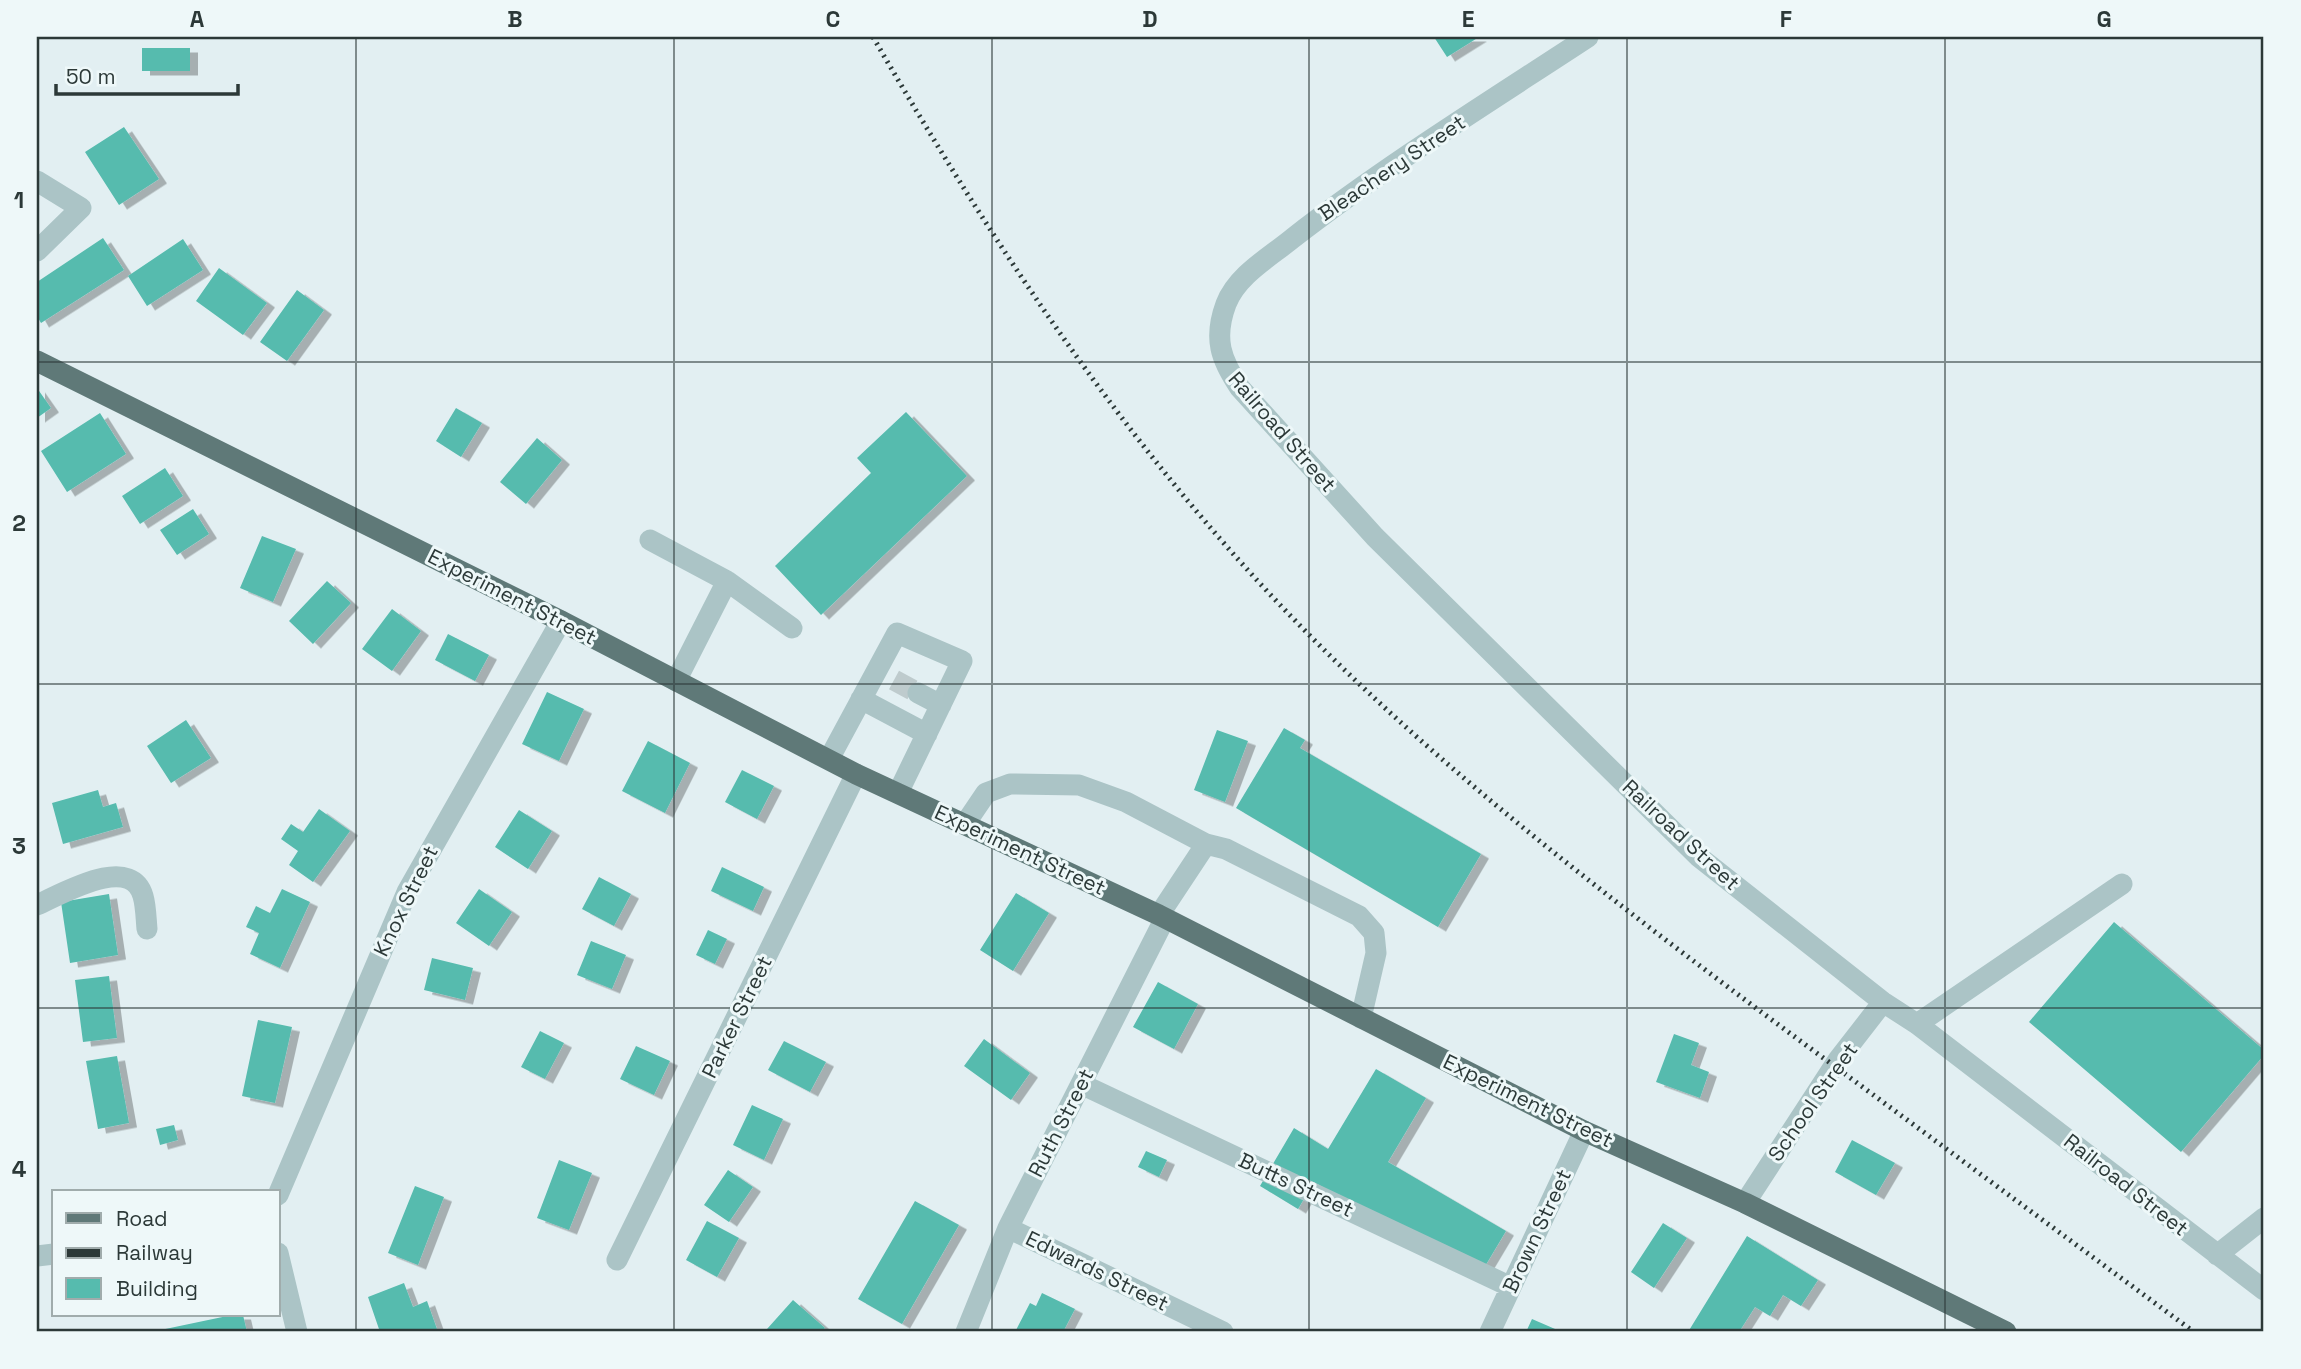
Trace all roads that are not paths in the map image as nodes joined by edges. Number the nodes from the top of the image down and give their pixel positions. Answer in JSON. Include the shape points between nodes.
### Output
{"nodes":[{"id":1,"x":1588,"y":37,"type":"edge"},
{"id":2,"x":37,"y":181,"type":"edge"},
{"id":3,"x":37,"y":251,"type":"edge"},
{"id":4,"x":1221,"y":323,"type":"joint"},
{"id":5,"x":37,"y":361,"type":"edge"},
{"id":6,"x":650,"y":540,"type":"dead end"},
{"id":7,"x":727,"y":581,"type":"junction"},
{"id":8,"x":561,"y":621,"type":"junction"},
{"id":9,"x":792,"y":628,"type":"dead end"},
{"id":10,"x":676,"y":681,"type":"junction"},
{"id":11,"x":918,"y":693,"type":"tunnel mouth"},
{"id":12,"x":861,"y":699,"type":"junction"},
{"id":13,"x":941,"y":705,"type":"junction"},
{"id":14,"x":927,"y":734,"type":"junction"},
{"id":15,"x":829,"y":760,"type":"junction"},
{"id":16,"x":856,"y":774,"type":"junction"},
{"id":17,"x":898,"y":793,"type":"junction"},
{"id":18,"x":965,"y":824,"type":"junction"},
{"id":19,"x":1206,"y":844,"type":"junction"},
{"id":20,"x":2122,"y":884,"type":"dead end"},
{"id":21,"x":37,"y":905,"type":"edge"},
{"id":22,"x":1162,"y":917,"type":"junction"},
{"id":23,"x":147,"y":929,"type":"dead end"},
{"id":24,"x":1883,"y":1002,"type":"junction"},
{"id":25,"x":1361,"y":1018,"type":"junction"},
{"id":26,"x":1917,"y":1024,"type":"junction"},
{"id":27,"x":1081,"y":1084,"type":"junction"},
{"id":28,"x":1584,"y":1131,"type":"junction"},
{"id":29,"x":280,"y":1190,"type":"edge"},
{"id":30,"x":1745,"y":1203,"type":"junction"},
{"id":31,"x":2264,"y":1218,"type":"edge"},
{"id":32,"x":1008,"y":1228,"type":"junction"},
{"id":33,"x":2217,"y":1255,"type":"junction"},
{"id":34,"x":617,"y":1260,"type":"dead end"},
{"id":35,"x":280,"y":1261,"type":"edge"},
{"id":36,"x":1511,"y":1287,"type":"junction"},
{"id":37,"x":2264,"y":1290,"type":"edge"},
{"id":38,"x":297,"y":1332,"type":"edge"},
{"id":39,"x":966,"y":1332,"type":"edge"},
{"id":40,"x":1223,"y":1332,"type":"edge"},
{"id":41,"x":1490,"y":1332,"type":"edge"},
{"id":42,"x":2006,"y":1332,"type":"edge"}],
"edges":[{"from":1,"to":4,"type":"street","name":"Bleachery Street","via":[[1329,210],[1242,278],[1226,302]]},
{"from":2,"to":3,"type":"street","via":[[81,208]]},
{"from":4,"to":24,"type":"street","name":"Railroad Street","via":[[1223,363],[1240,388],[1375,537],[1699,857]]},
{"from":5,"to":8,"type":"main road","name":"Experiment Street"},
{"from":6,"to":7,"type":"street"},
{"from":7,"to":9,"type":"street"},
{"from":7,"to":10,"type":"street"},
{"from":8,"to":10,"type":"main road","name":"Experiment Street"},
{"from":8,"to":29,"type":"street","name":"Knox Street","via":[[407,891]]},
{"from":10,"to":15,"type":"main road","name":"Experiment Street"},
{"from":11,"to":13,"type":"street"},
{"from":12,"to":13,"type":"street","via":[[885,675],[897,633],[962,661]]},
{"from":12,"to":14,"type":"street"},
{"from":12,"to":15,"type":"street"},
{"from":13,"to":14,"type":"street"},
{"from":14,"to":17,"type":"street"},
{"from":15,"to":16,"type":"main road","name":"Experiment Street"},
{"from":16,"to":17,"type":"main road","name":"Experiment Street"},
{"from":16,"to":34,"type":"street","name":"Parker Street"},
{"from":17,"to":18,"type":"main road","name":"Experiment Street"},
{"from":18,"to":19,"type":"street","via":[[986,793],[1010,784],[1079,785],[1126,802]]},
{"from":18,"to":22,"type":"main road","name":"Experiment Street"},
{"from":19,"to":22,"type":"street","name":"Ruth Street"},
{"from":19,"to":25,"type":"street","via":[[1226,849],[1359,916],[1374,933],[1376,953]]},
{"from":20,"to":26,"type":"street"},
{"from":21,"to":23,"type":"street","via":[[88,883],[121,875],[136,883],[143,896]]},
{"from":22,"to":25,"type":"main road","name":"Experiment Street"},
{"from":22,"to":27,"type":"street","name":"Ruth Street"},
{"from":24,"to":26,"type":"street","name":"Railroad Street"},
{"from":24,"to":30,"type":"street","name":"School Street","via":[[1838,1060]]},
{"from":25,"to":28,"type":"main road","name":"Experiment Street"},
{"from":26,"to":33,"type":"street","name":"Railroad Street"},
{"from":27,"to":32,"type":"street","name":"Ruth Street"},
{"from":27,"to":36,"type":"street","name":"Butts Street"},
{"from":28,"to":30,"type":"main road","name":"Experiment Street"},
{"from":28,"to":36,"type":"street","name":"Brown Street"},
{"from":30,"to":42,"type":"main road","name":"Experiment Street"},
{"from":31,"to":33,"type":"street"},
{"from":32,"to":39,"type":"street","name":"Ruth Street"},
{"from":32,"to":40,"type":"street","name":"Edwards Street"},
{"from":33,"to":37,"type":"street","name":"Railroad Street"},
{"from":35,"to":38,"type":"street"},
{"from":36,"to":41,"type":"street","name":"Brown Street"}]}
